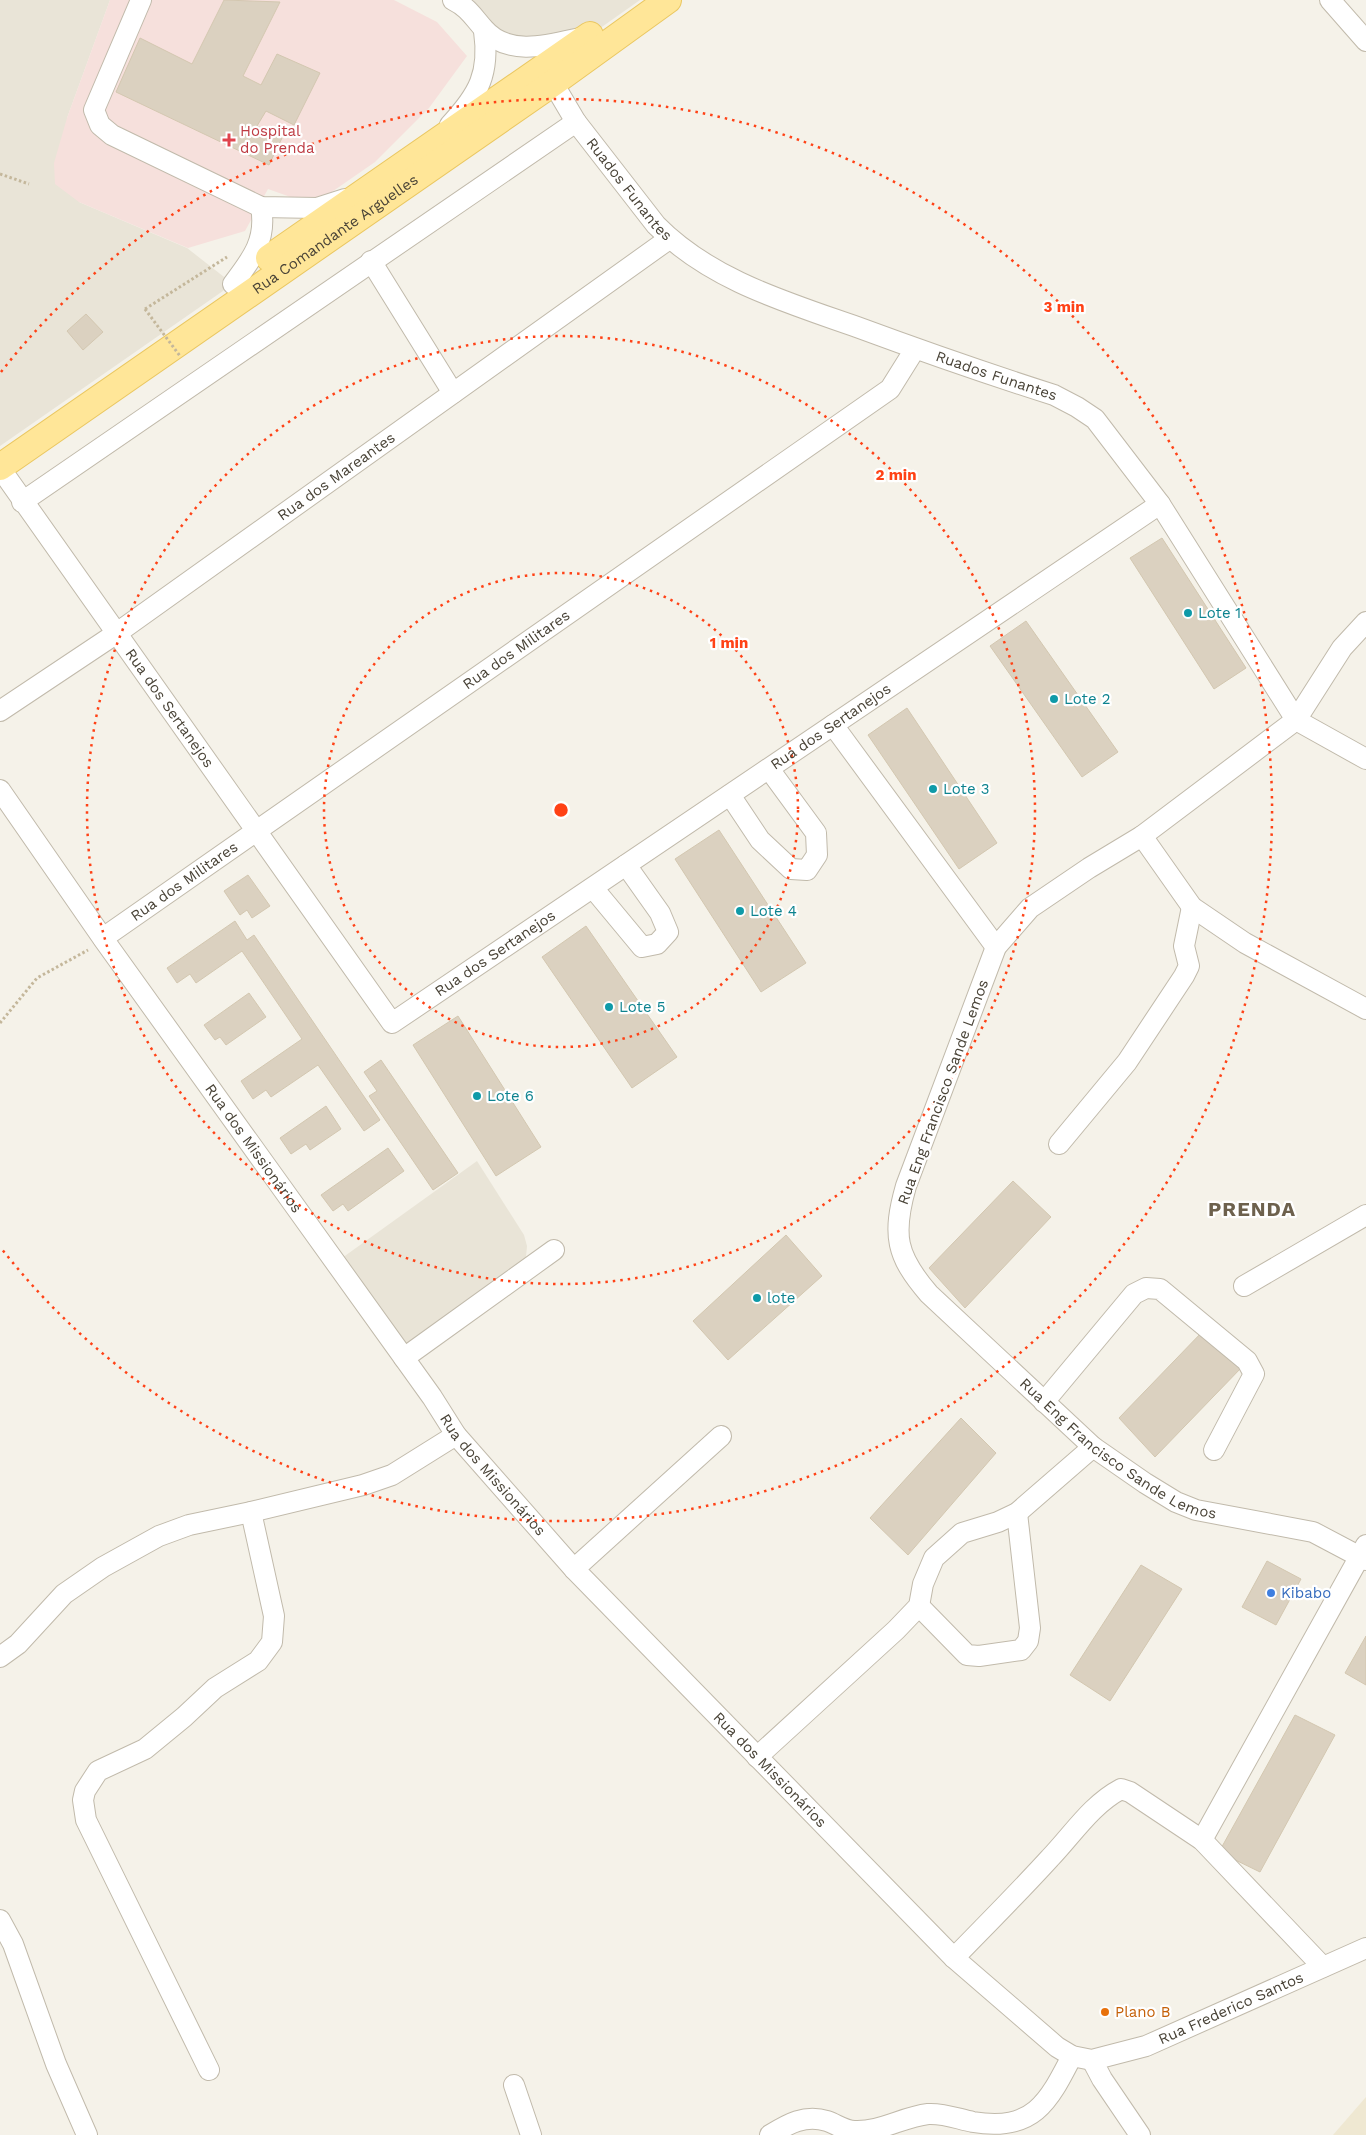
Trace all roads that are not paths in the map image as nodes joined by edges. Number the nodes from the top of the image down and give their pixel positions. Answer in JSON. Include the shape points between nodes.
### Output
{"nodes":[{"id":1,"x":141,"y":0,"type":"edge"},
{"id":2,"x":453,"y":0,"type":"edge"},
{"id":3,"x":640,"y":0,"type":"edge"},
{"id":4,"x":668,"y":0,"type":"edge"},
{"id":5,"x":1330,"y":0,"type":"edge"},
{"id":6,"x":484,"y":31,"type":"junction"},
{"id":7,"x":589,"y":36,"type":"junction"},
{"id":8,"x":1366,"y":41,"type":"edge"},
{"id":9,"x":553,"y":84,"type":"junction"},
{"id":10,"x":576,"y":122,"type":"junction"},
{"id":11,"x":429,"y":147,"type":"junction"},
{"id":12,"x":372,"y":187,"type":"junction"},
{"id":13,"x":261,"y":207,"type":"junction"},
{"id":14,"x":670,"y":239,"type":"junction"},
{"id":15,"x":371,"y":261,"type":"junction"},
{"id":16,"x":233,"y":284,"type":"junction"},
{"id":17,"x":915,"y":348,"type":"junction"},
{"id":18,"x":453,"y":393,"type":"junction"},
{"id":19,"x":0,"y":446,"type":"edge"},
{"id":20,"x":0,"y":468,"type":"edge"},
{"id":21,"x":22,"y":502,"type":"junction"},
{"id":22,"x":1160,"y":504,"type":"junction"},
{"id":23,"x":1366,"y":622,"type":"edge"},
{"id":24,"x":117,"y":633,"type":"junction"},
{"id":25,"x":0,"y":711,"type":"edge"},
{"id":26,"x":1296,"y":720,"type":"junction"},
{"id":27,"x":833,"y":725,"type":"junction"},
{"id":28,"x":1366,"y":759,"type":"edge"},
{"id":29,"x":769,"y":769,"type":"junction"},
{"id":30,"x":0,"y":790,"type":"edge"},
{"id":31,"x":730,"y":795,"type":"junction"},
{"id":32,"x":255,"y":830,"type":"junction"},
{"id":33,"x":1142,"y":836,"type":"junction"},
{"id":34,"x":626,"y":865,"type":"junction"},
{"id":35,"x":593,"y":888,"type":"junction"},
{"id":36,"x":1192,"y":907,"type":"junction"},
{"id":37,"x":103,"y":939,"type":"junction"},
{"id":38,"x":996,"y":947,"type":"junction"},
{"id":39,"x":1366,"y":1009,"type":"edge"},
{"id":40,"x":1059,"y":1144,"type":"dead end"},
{"id":41,"x":1366,"y":1215,"type":"edge"},
{"id":42,"x":554,"y":1250,"type":"dead end"},
{"id":43,"x":1244,"y":1286,"type":"dead end"},
{"id":44,"x":404,"y":1358,"type":"junction"},
{"id":45,"x":1044,"y":1402,"type":"junction"},
{"id":46,"x":456,"y":1436,"type":"junction"},
{"id":47,"x":721,"y":1436,"type":"dead end"},
{"id":48,"x":1093,"y":1447,"type":"junction"},
{"id":49,"x":1214,"y":1450,"type":"dead end"},
{"id":50,"x":251,"y":1512,"type":"junction"},
{"id":51,"x":1017,"y":1513,"type":"junction"},
{"id":52,"x":1363,"y":1553,"type":"edge"},
{"id":53,"x":574,"y":1569,"type":"junction"},
{"id":54,"x":919,"y":1606,"type":"junction"},
{"id":55,"x":0,"y":1657,"type":"edge"},
{"id":56,"x":757,"y":1757,"type":"junction"},
{"id":57,"x":1202,"y":1840,"type":"junction"},
{"id":58,"x":0,"y":1920,"type":"edge"},
{"id":59,"x":1366,"y":1948,"type":"edge"},
{"id":60,"x":954,"y":1958,"type":"junction"},
{"id":61,"x":1323,"y":1967,"type":"junction"},
{"id":62,"x":1072,"y":2056,"type":"junction"},
{"id":63,"x":1092,"y":2060,"type":"junction"},
{"id":64,"x":209,"y":2070,"type":"dead end"},
{"id":65,"x":514,"y":2085,"type":"dead end"},
{"id":66,"x":87,"y":2135,"type":"edge"},
{"id":67,"x":531,"y":2135,"type":"edge"},
{"id":68,"x":770,"y":2135,"type":"edge"},
{"id":69,"x":1140,"y":2135,"type":"edge"}],
"edges":[{"from":1,"to":13,"type":"street","via":[[94,110],[100,125],[112,135]]},
{"from":2,"to":6,"type":"street","via":[[472,13]]},
{"from":3,"to":7,"type":"main road","name":"Rua Comandante Arguelles"},
{"from":4,"to":9,"type":"main road","name":"Rua Comandante Arguelles"},
{"from":5,"to":8,"type":"street"},
{"from":6,"to":7,"type":"street","via":[[501,42],[536,48]]},
{"from":6,"to":11,"type":"street","via":[[487,52],[474,96]]},
{"from":7,"to":11,"type":"main road","name":"Rua Comandante Arguelles"},
{"from":9,"to":10,"type":"street","name":"Ruados Funantes"},
{"from":9,"to":20,"type":"main road","name":"Rua Comandante Arguelles"},
{"from":10,"to":14,"type":"street","name":"Ruados Funantes","via":[[641,207]]},
{"from":10,"to":15,"type":"street"},
{"from":11,"to":12,"type":"main road","name":"Rua Comandante Arguelles"},
{"from":12,"to":13,"type":"street","via":[[317,208]]},
{"from":12,"to":16,"type":"main road","name":"Rua Comandante Arguelles"},
{"from":13,"to":16,"type":"street","via":[[264,224],[260,243]]},
{"from":14,"to":17,"type":"street","name":"Ruados Funantes","via":[[709,268],[768,295]]},
{"from":14,"to":18,"type":"street","name":"Rua dos Mareantes"},
{"from":15,"to":18,"type":"street"},
{"from":15,"to":21,"type":"street"},
{"from":16,"to":19,"type":"main road","name":"Rua Comandante Arguelles"},
{"from":17,"to":22,"type":"street","name":"Ruados Funantes","via":[[1054,395],[1077,407],[1095,419]]},
{"from":17,"to":32,"type":"street","name":"Rua dos Militares","via":[[890,389]]},
{"from":18,"to":24,"type":"street","name":"Rua dos Mareantes"},
{"from":20,"to":21,"type":"street","name":"Rua dos Sertanejos"},
{"from":21,"to":24,"type":"street","name":"Rua dos Sertanejos"},
{"from":22,"to":26,"type":"street","name":"Ruados Funantes"},
{"from":22,"to":27,"type":"street","name":"Rua dos Sertanejos"},
{"from":23,"to":26,"type":"street","via":[[1342,648]]},
{"from":24,"to":25,"type":"street","name":"Rua dos Mareantes"},
{"from":24,"to":32,"type":"street","name":"Rua dos Sertanejos"},
{"from":26,"to":28,"type":"street","name":"Ruados Funantes"},
{"from":26,"to":33,"type":"street","name":"Rua Eng Francisco Sande Lemos"},
{"from":27,"to":29,"type":"street","name":"Rua dos Sertanejos"},
{"from":27,"to":38,"type":"street"},
{"from":29,"to":31,"type":"street","name":"Rua dos Sertanejos"},
{"from":29,"to":31,"type":"street","via":[[816,833],[817,855],[807,870],[790,869],[760,840]]},
{"from":30,"to":37,"type":"street","name":"Rua dos Missionários"},
{"from":31,"to":34,"type":"street","name":"Rua dos Sertanejos"},
{"from":32,"to":35,"type":"street","name":"Rua dos Sertanejos","via":[[392,1023]]},
{"from":32,"to":37,"type":"street","name":"Rua dos Militares"},
{"from":33,"to":36,"type":"street"},
{"from":33,"to":38,"type":"street","name":"Rua Eng Francisco Sande Lemos","via":[[1030,908]]},
{"from":34,"to":35,"type":"street","name":"Rua dos Sertanejos"},
{"from":34,"to":35,"type":"street","via":[[660,913],[668,932],[657,944],[642,947]]},
{"from":36,"to":39,"type":"street","via":[[1245,943]]},
{"from":36,"to":40,"type":"street","via":[[1184,946],[1189,966],[1184,976],[1127,1062]]},
{"from":37,"to":44,"type":"street","name":"Rua dos Missionários"},
{"from":38,"to":45,"type":"street","name":"Rua Eng Francisco Sande Lemos","via":[[906,1186],[899,1211],[898,1235],[901,1252],[911,1274]]},
{"from":41,"to":43,"type":"street"},
{"from":42,"to":44,"type":"street"},
{"from":44,"to":46,"type":"street","name":"Rua dos Missionários"},
{"from":45,"to":48,"type":"street","name":"Rua Eng Francisco Sande Lemos"},
{"from":45,"to":49,"type":"street","via":[[1134,1294],[1146,1288],[1160,1289],[1247,1361],[1254,1374]]},
{"from":46,"to":50,"type":"street","via":[[392,1474],[363,1485]]},
{"from":46,"to":53,"type":"street","name":"Rua dos Missionários"},
{"from":47,"to":53,"type":"street"},
{"from":48,"to":51,"type":"street"},
{"from":48,"to":52,"type":"street","name":"Rua Eng Francisco Sande Lemos","via":[[1176,1502],[1196,1510],[1313,1532]]},
{"from":50,"to":55,"type":"street","via":[[189,1525],[159,1536],[103,1567],[64,1594],[18,1644]]},
{"from":50,"to":64,"type":"street","via":[[274,1616],[272,1642],[258,1661],[215,1688],[145,1749],[98,1771],[91,1779],[83,1800],[86,1820]]},
{"from":51,"to":54,"type":"street","via":[[962,1533],[934,1558],[923,1584]]},
{"from":51,"to":54,"type":"street","via":[[1030,1628],[1028,1641],[1021,1650],[967,1655]]},
{"from":52,"to":57,"type":"street"},
{"from":53,"to":56,"type":"street","name":"Rua dos Missionários"},
{"from":54,"to":56,"type":"street"},
{"from":56,"to":60,"type":"street","name":"Rua dos Missionários"},
{"from":57,"to":60,"type":"street","via":[[1130,1792],[1121,1790],[1110,1795],[1088,1814],[1046,1863]]},
{"from":57,"to":61,"type":"street"},
{"from":58,"to":66,"type":"street","via":[[13,1944],[56,2064]]},
{"from":59,"to":61,"type":"street","name":"Rua Frederico Santos"},
{"from":60,"to":62,"type":"street","name":"Rua dos Missionários","via":[[1057,2047]]},
{"from":61,"to":63,"type":"street","name":"Rua Frederico Santos","via":[[1146,2046]]},
{"from":62,"to":63,"type":"street","name":"Rua dos Missionários"},
{"from":62,"to":68,"type":"street","via":[[1044,2104],[1019,2120],[990,2124],[946,2114],[931,2114],[861,2132],[850,2131],[826,2120],[802,2118]]},
{"from":63,"to":69,"type":"street"},
{"from":65,"to":67,"type":"street"}]}
